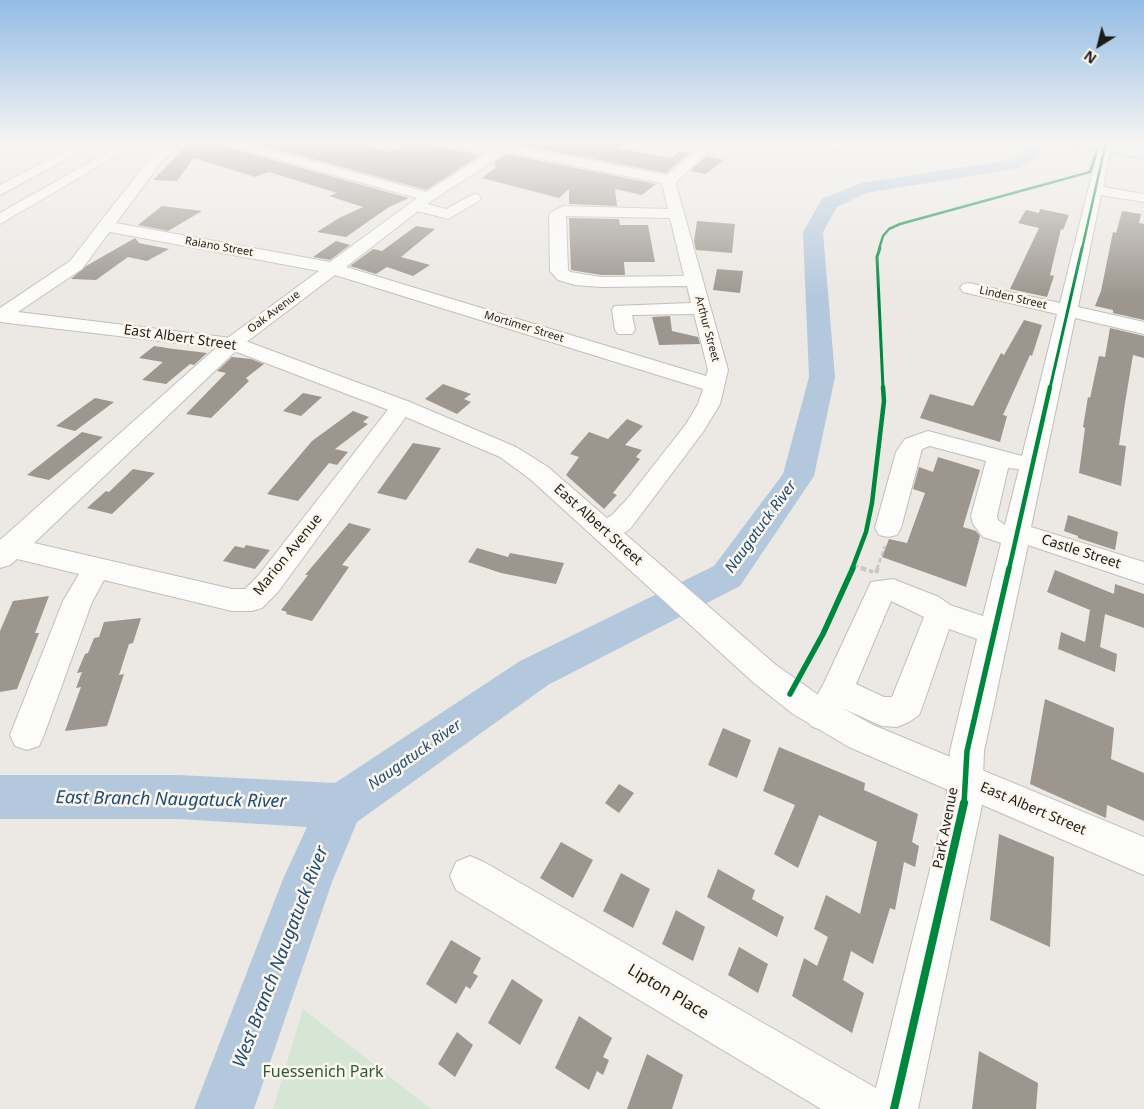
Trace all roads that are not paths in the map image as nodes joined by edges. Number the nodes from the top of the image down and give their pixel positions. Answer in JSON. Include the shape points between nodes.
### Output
{"nodes":[{"id":1,"x":45,"y":194,"type":"edge"},
{"id":2,"x":129,"y":194,"type":"edge"},
{"id":3,"x":398,"y":194,"type":"edge"},
{"id":4,"x":433,"y":194,"type":"edge"},
{"id":5,"x":671,"y":194,"type":"edge"},
{"id":6,"x":1094,"y":194,"type":"edge"},
{"id":7,"x":1118,"y":194,"type":"edge"},
{"id":8,"x":474,"y":198,"type":"dead end"},
{"id":9,"x":1144,"y":198,"type":"edge"},
{"id":10,"x":422,"y":201,"type":"junction"},
{"id":11,"x":677,"y":214,"type":"junction"},
{"id":12,"x":0,"y":220,"type":"edge"},
{"id":13,"x":105,"y":226,"type":"junction"},
{"id":14,"x":332,"y":268,"type":"junction"},
{"id":15,"x":695,"y":281,"type":"junction"},
{"id":16,"x":969,"y":288,"type":"dead end"},
{"id":17,"x":702,"y":308,"type":"junction"},
{"id":18,"x":1069,"y":311,"type":"junction"},
{"id":19,"x":0,"y":315,"type":"edge"},
{"id":20,"x":1144,"y":328,"type":"edge"},
{"id":21,"x":625,"y":330,"type":"dead end"},
{"id":22,"x":233,"y":343,"type":"junction"},
{"id":23,"x":715,"y":386,"type":"junction"},
{"id":24,"x":402,"y":407,"type":"junction"},
{"id":25,"x":999,"y":457,"type":"junction"},
{"id":26,"x":1033,"y":467,"type":"junction"},
{"id":27,"x":888,"y":528,"type":"road end"},
{"id":28,"x":606,"y":532,"type":"junction"},
{"id":29,"x":1018,"y":536,"type":"junction"},
{"id":30,"x":5,"y":553,"type":"edge"},
{"id":31,"x":97,"y":568,"type":"junction"},
{"id":32,"x":1144,"y":573,"type":"edge"},
{"id":33,"x":940,"y":613,"type":"junction"},
{"id":34,"x":995,"y":634,"type":"junction"},
{"id":35,"x":830,"y":703,"type":"junction"},
{"id":36,"x":27,"y":735,"type":"dead end"},
{"id":37,"x":966,"y":781,"type":"junction"},
{"id":38,"x":1144,"y":856,"type":"edge"},
{"id":39,"x":470,"y":876,"type":"dead end"},
{"id":40,"x":866,"y":1109,"type":"edge"},
{"id":41,"x":894,"y":1109,"type":"edge"}],
"edges":[{"from":1,"to":12,"type":"main road"},
{"from":2,"to":13,"type":"main road"},
{"from":3,"to":10,"type":"main road"},
{"from":4,"to":10,"type":"main road","name":"Oak Avenue"},
{"from":5,"to":11,"type":"main road","name":"Arthur Street"},
{"from":6,"to":18,"type":"main road","name":"Park Avenue"},
{"from":7,"to":9,"type":"main road"},
{"from":8,"to":10,"type":"main road","via":[[448,214]]},
{"from":10,"to":14,"type":"main road","name":"Oak Avenue"},
{"from":11,"to":15,"type":"main road","name":"Arthur Street"},
{"from":11,"to":15,"type":"main road","via":[[627,210],[563,211],[556,214],[559,271],[575,280],[602,282]]},
{"from":13,"to":14,"type":"main road","name":"Raiano Street"},
{"from":13,"to":19,"type":"main road","via":[[76,265]]},
{"from":14,"to":22,"type":"main road","name":"Oak Avenue"},
{"from":14,"to":23,"type":"main road","name":"Mortimer Street"},
{"from":15,"to":17,"type":"main road","name":"Arthur Street"},
{"from":16,"to":18,"type":"main road","name":"Linden Street"},
{"from":17,"to":21,"type":"main road","via":[[621,310]]},
{"from":17,"to":23,"type":"main road","name":"Arthur Street","via":[[718,370]]},
{"from":18,"to":20,"type":"main road","name":"Linden Street"},
{"from":18,"to":26,"type":"main road","name":"Park Avenue"},
{"from":19,"to":22,"type":"main road","name":"East Albert Street"},
{"from":22,"to":24,"type":"main road","name":"East Albert Street"},
{"from":22,"to":30,"type":"main road","name":"Oak Avenue"},
{"from":23,"to":28,"type":"main road","name":"Arthur Street","via":[[709,404],[637,504],[621,522]]},
{"from":24,"to":28,"type":"main road","name":"East Albert Street","via":[[508,452],[539,473]]},
{"from":24,"to":31,"type":"main road","name":"Marion Avenue","via":[[268,584],[252,600],[232,600]]},
{"from":25,"to":26,"type":"main road"},
{"from":25,"to":27,"type":"main road","via":[[928,438],[913,444],[908,452]]},
{"from":25,"to":29,"type":"main road","name":"Castle Street","via":[[984,516],[992,530]]},
{"from":26,"to":29,"type":"main road","name":"Park Avenue"},
{"from":28,"to":35,"type":"main road","name":"East Albert Street","via":[[765,674]]},
{"from":29,"to":32,"type":"main road","name":"Castle Street"},
{"from":29,"to":34,"type":"main road","name":"Park Avenue"},
{"from":30,"to":31,"type":"main road","name":"Marion Avenue"},
{"from":31,"to":36,"type":"main road","via":[[78,601]]},
{"from":33,"to":34,"type":"main road"},
{"from":33,"to":35,"type":"main road","via":[[907,705],[897,712]]},
{"from":33,"to":35,"type":"main road","via":[[911,597],[893,590],[881,590]]},
{"from":34,"to":37,"type":"main road","name":"Park Avenue","via":[[967,751]]},
{"from":35,"to":37,"type":"main road","name":"East Albert Street","via":[[861,736]]},
{"from":37,"to":38,"type":"main road","name":"East Albert Street"},
{"from":37,"to":41,"type":"main road","name":"Park Avenue","via":[[964,805]]},
{"from":39,"to":40,"type":"main road","name":"Lipton Place"}]}
